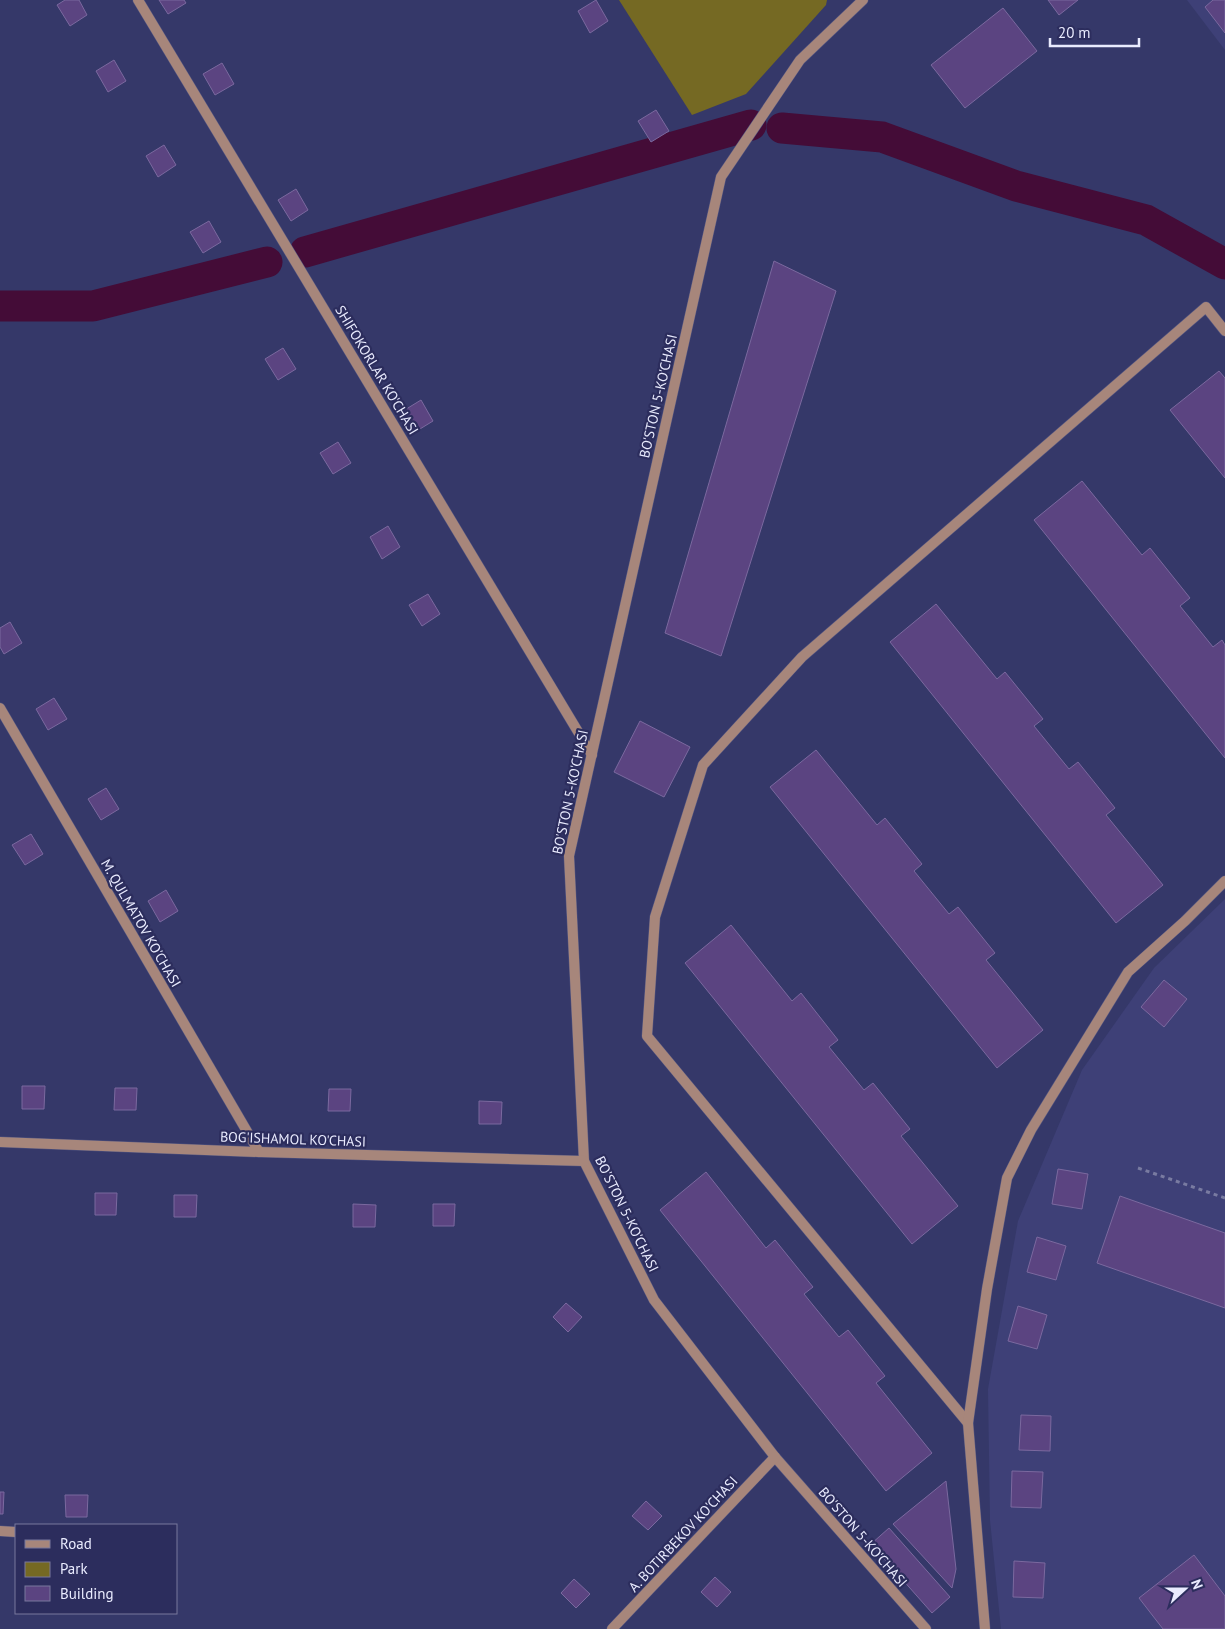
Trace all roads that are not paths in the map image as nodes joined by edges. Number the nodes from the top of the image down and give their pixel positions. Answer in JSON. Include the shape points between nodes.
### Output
{"nodes":[{"id":1,"x":138,"y":0,"type":"edge"},
{"id":2,"x":858,"y":2,"type":"edge"},
{"id":3,"x":1225,"y":330,"type":"edge"},
{"id":4,"x":0,"y":708,"type":"edge"},
{"id":5,"x":592,"y":755,"type":"junction"},
{"id":6,"x":1225,"y":881,"type":"edge"},
{"id":7,"x":0,"y":1142,"type":"edge"},
{"id":8,"x":259,"y":1152,"type":"junction"},
{"id":9,"x":584,"y":1161,"type":"junction"},
{"id":10,"x":968,"y":1423,"type":"junction"},
{"id":11,"x":774,"y":1457,"type":"junction"},
{"id":12,"x":0,"y":1531,"type":"edge"},
{"id":13,"x":15,"y":1532,"type":"edge"},
{"id":14,"x":612,"y":1629,"type":"edge"},
{"id":15,"x":926,"y":1629,"type":"edge"},
{"id":16,"x":985,"y":1629,"type":"edge"}],
"edges":[{"from":1,"to":5,"type":"street","name":"SHIFOKORLAR KO'CHASI"},
{"from":2,"to":5,"type":"street","name":"BO'STON 5-KO'CHASI","via":[[800,60],[721,176]]},
{"from":3,"to":10,"type":"street","via":[[1206,307],[802,657],[703,765],[655,916],[647,1036]]},
{"from":4,"to":8,"type":"street","name":"M. QULMATOV KO'CHASI"},
{"from":5,"to":9,"type":"street","name":"BO'STON 5-KO'CHASI","via":[[569,856]]},
{"from":6,"to":10,"type":"street","via":[[1128,972],[1031,1130],[1006,1178]]},
{"from":7,"to":8,"type":"street","name":"BOG'ISHAMOL KO'CHASI"},
{"from":8,"to":9,"type":"street","name":"BOG'ISHAMOL KO'CHASI"},
{"from":9,"to":11,"type":"street","name":"BO'STON 5-KO'CHASI","via":[[654,1300]]},
{"from":10,"to":16,"type":"street"},
{"from":11,"to":14,"type":"street","name":"A. BOTIRBEKOV KO'CHASI"},
{"from":11,"to":15,"type":"street","name":"BO'STON 5-KO'CHASI"},
{"from":12,"to":13,"type":"street"}]}
